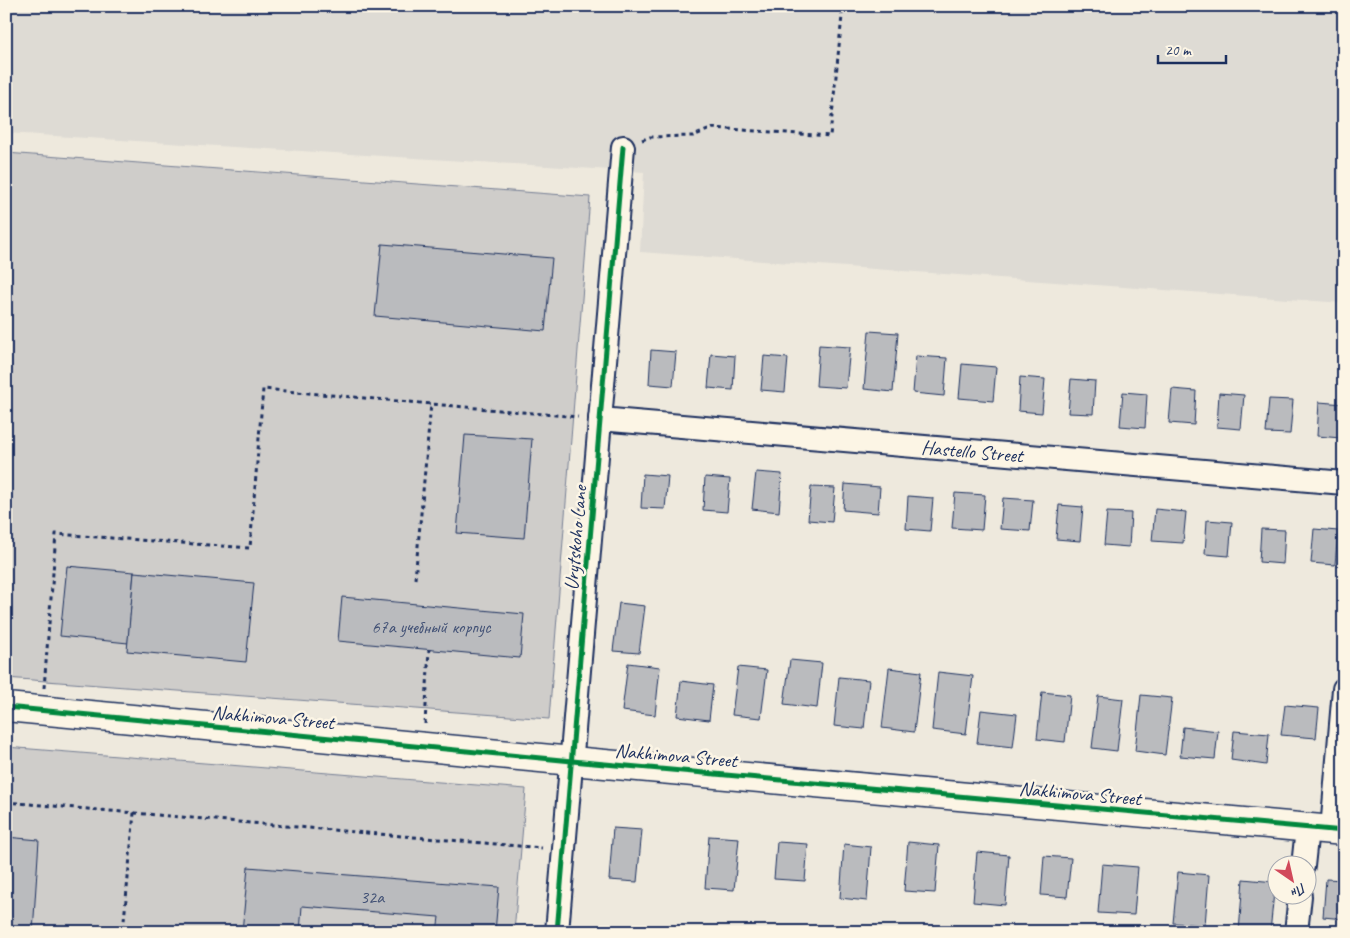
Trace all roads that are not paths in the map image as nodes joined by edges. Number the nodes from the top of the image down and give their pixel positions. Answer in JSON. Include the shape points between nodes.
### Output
{"nodes":[{"id":1,"x":623,"y":147,"type":"road end"},
{"id":2,"x":600,"y":419,"type":"junction"},
{"id":3,"x":1344,"y":482,"type":"edge"},
{"id":4,"x":1344,"y":689,"type":"edge"},
{"id":5,"x":6,"y":707,"type":"edge"},
{"id":6,"x":572,"y":760,"type":"junction"},
{"id":7,"x":1327,"y":830,"type":"edge"},
{"id":8,"x":1310,"y":856,"type":"edge"},
{"id":9,"x":1299,"y":906,"type":"edge"},
{"id":10,"x":557,"y":932,"type":"edge"},
{"id":11,"x":1296,"y":932,"type":"edge"}],
"edges":[{"from":1,"to":2,"type":"street","name":"Urytskoho Lane"},
{"from":2,"to":3,"type":"street","name":"Hastello Street"},
{"from":2,"to":6,"type":"street","name":"Urytskoho Lane"},
{"from":4,"to":7,"type":"street"},
{"from":5,"to":6,"type":"street","name":"Nakhimova Street"},
{"from":6,"to":7,"type":"street","name":"Nakhimova Street"},
{"from":6,"to":10,"type":"street","name":"Urytskoho Lane"},
{"from":7,"to":8,"type":"street"},
{"from":9,"to":11,"type":"street"}]}
